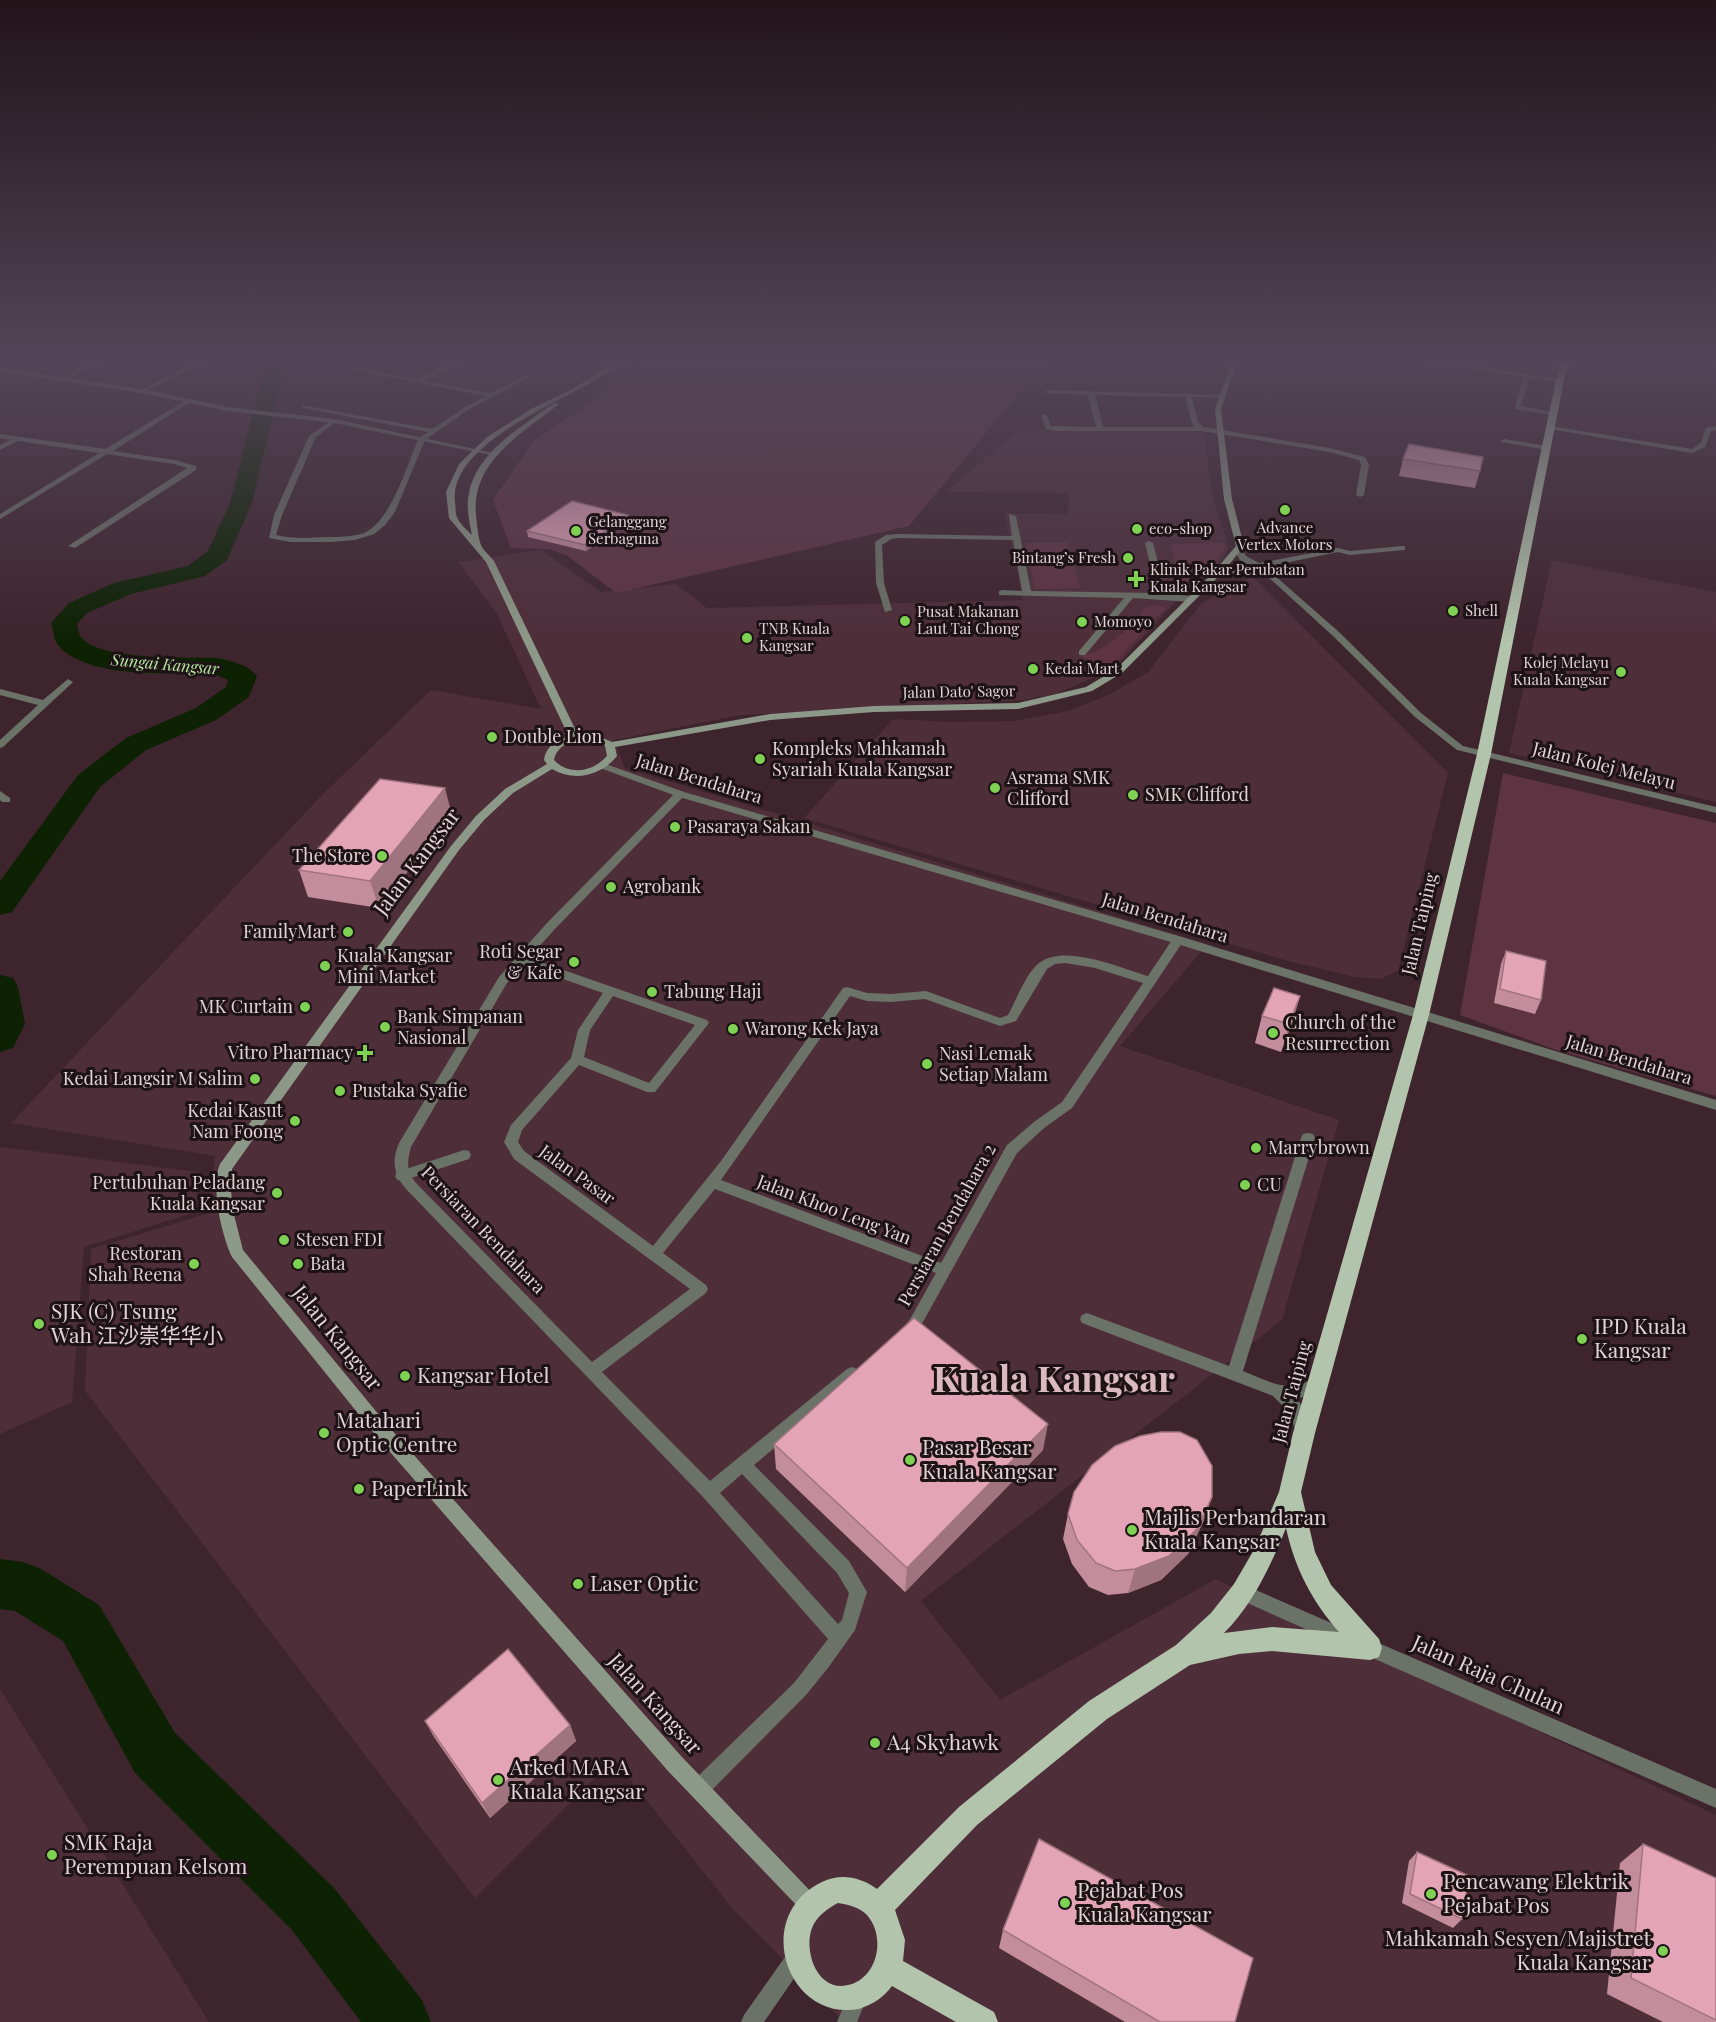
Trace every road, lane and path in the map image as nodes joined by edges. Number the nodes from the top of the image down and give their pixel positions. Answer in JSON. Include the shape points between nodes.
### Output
{"nodes":[{"id":1,"x":99,"y":454,"type":"edge"},
{"id":2,"x":120,"y":454,"type":"edge"},
{"id":3,"x":305,"y":454,"type":"edge"},
{"id":4,"x":415,"y":454,"type":"edge"},
{"id":5,"x":473,"y":454,"type":"edge"},
{"id":6,"x":495,"y":454,"type":"edge"},
{"id":7,"x":1223,"y":454,"type":"edge"},
{"id":8,"x":1352,"y":454,"type":"edge"},
{"id":9,"x":1546,"y":454,"type":"edge"},
{"id":10,"x":1360,"y":495,"type":"dead end"},
{"id":11,"x":1012,"y":516,"type":"dead end"},
{"id":12,"x":0,"y":517,"type":"edge"},
{"id":13,"x":1016,"y":538,"type":"junction"},
{"id":14,"x":1149,"y":543,"type":"dead end"},
{"id":15,"x":478,"y":544,"type":"junction"},
{"id":16,"x":72,"y":546,"type":"dead end"},
{"id":17,"x":1402,"y":548,"type":"dead end"},
{"id":18,"x":1241,"y":552,"type":"junction"},
{"id":19,"x":1229,"y":562,"type":"joint"},
{"id":20,"x":1257,"y":565,"type":"junction"},
{"id":21,"x":1268,"y":572,"type":"junction"},
{"id":22,"x":1214,"y":577,"type":"junction"},
{"id":23,"x":1027,"y":593,"type":"junction"},
{"id":24,"x":1002,"y":594,"type":"dead end"},
{"id":25,"x":1131,"y":596,"type":"junction"},
{"id":26,"x":1162,"y":596,"type":"junction"},
{"id":27,"x":1192,"y":599,"type":"junction"},
{"id":28,"x":888,"y":610,"type":"dead end"},
{"id":29,"x":1082,"y":653,"type":"dead end"},
{"id":30,"x":68,"y":682,"type":"dead end"},
{"id":31,"x":0,"y":692,"type":"edge"},
{"id":32,"x":43,"y":703,"type":"junction"},
{"id":33,"x":575,"y":738,"type":"junction"},
{"id":34,"x":0,"y":745,"type":"edge"},
{"id":35,"x":610,"y":745,"type":"junction"},
{"id":36,"x":1484,"y":754,"type":"junction"},
{"id":37,"x":552,"y":765,"type":"junction"},
{"id":38,"x":603,"y":766,"type":"junction"},
{"id":39,"x":680,"y":794,"type":"junction"},
{"id":40,"x":1716,"y":810,"type":"edge"},
{"id":41,"x":1178,"y":940,"type":"junction"},
{"id":42,"x":521,"y":960,"type":"junction"},
{"id":43,"x":1150,"y":981,"type":"junction"},
{"id":44,"x":611,"y":990,"type":"junction"},
{"id":45,"x":1421,"y":1015,"type":"junction"},
{"id":46,"x":577,"y":1059,"type":"junction"},
{"id":47,"x":1716,"y":1105,"type":"edge"},
{"id":48,"x":1308,"y":1138,"type":"dead end"},
{"id":49,"x":464,"y":1155,"type":"dead end"},
{"id":50,"x":402,"y":1176,"type":"junction"},
{"id":51,"x":711,"y":1182,"type":"junction"},
{"id":52,"x":655,"y":1253,"type":"junction"},
{"id":53,"x":944,"y":1270,"type":"junction"},
{"id":54,"x":1087,"y":1318,"type":"dead end"},
{"id":55,"x":891,"y":1343,"type":"edge"},
{"id":56,"x":867,"y":1362,"type":"edge"},
{"id":57,"x":592,"y":1371,"type":"junction"},
{"id":58,"x":1234,"y":1374,"type":"junction"},
{"id":59,"x":1318,"y":1381,"type":"junction"},
{"id":60,"x":1278,"y":1391,"type":"junction"},
{"id":61,"x":1304,"y":1433,"type":"junction"},
{"id":62,"x":743,"y":1464,"type":"junction"},
{"id":63,"x":709,"y":1492,"type":"junction"},
{"id":64,"x":1290,"y":1492,"type":"junction"},
{"id":65,"x":1242,"y":1593,"type":"junction"},
{"id":66,"x":838,"y":1637,"type":"junction"},
{"id":67,"x":1370,"y":1648,"type":"junction"},
{"id":68,"x":1185,"y":1654,"type":"junction"},
{"id":69,"x":699,"y":1789,"type":"junction"},
{"id":70,"x":1716,"y":1799,"type":"edge"},
{"id":71,"x":810,"y":1905,"type":"junction"},
{"id":72,"x":880,"y":1906,"type":"junction"},
{"id":73,"x":796,"y":1957,"type":"junction"},
{"id":74,"x":887,"y":1968,"type":"junction"},
{"id":75,"x":852,"y":2010,"type":"edge"},
{"id":76,"x":751,"y":2022,"type":"edge"},
{"id":77,"x":984,"y":2022,"type":"edge"}],
"edges":[{"from":1,"to":12,"type":"street"},
{"from":2,"to":16,"type":"street","via":[[194,468]]},
{"from":3,"to":4,"type":"street","via":[[272,536],[286,540],[357,537],[375,529],[391,512]]},
{"from":5,"to":15,"type":"main road","via":[[462,465],[450,492],[453,518]]},
{"from":6,"to":15,"type":"main road","via":[[482,467],[473,492],[472,518]]},
{"from":7,"to":18,"type":"main road","via":[[1228,499]]},
{"from":8,"to":10,"type":"street","via":[[1365,465]]},
{"from":9,"to":36,"type":"highway","name":"Jalan Taiping"},
{"from":11,"to":13,"type":"street"},
{"from":13,"to":23,"type":"street"},
{"from":13,"to":28,"type":"street","via":[[898,536],[882,540],[878,544],[878,564]]},
{"from":14,"to":26,"type":"street"},
{"from":15,"to":33,"type":"main road","via":[[490,561]]},
{"from":17,"to":20,"type":"street","via":[[1350,553],[1338,550]]},
{"from":18,"to":19,"type":"street"},
{"from":18,"to":20,"type":"street","name":"Jalan Kolej Melayu"},
{"from":19,"to":22,"type":"main road","name":"Jalan Dato' Sagor"},
{"from":20,"to":21,"type":"street","name":"Jalan Kolej Melayu"},
{"from":21,"to":22,"type":"main road","via":[[1246,568]]},
{"from":21,"to":36,"type":"street","name":"Jalan Kolej Melayu","via":[[1444,737],[1460,748]]},
{"from":22,"to":27,"type":"main road","name":"Jalan Dato' Sagor"},
{"from":23,"to":24,"type":"street"},
{"from":23,"to":25,"type":"street"},
{"from":25,"to":26,"type":"street"},
{"from":25,"to":29,"type":"street"},
{"from":26,"to":27,"type":"street"},
{"from":27,"to":35,"type":"main road","name":"Jalan Dato' Sagor","via":[[1119,671],[1089,689],[1046,701],[991,708],[874,709],[770,717]]},
{"from":30,"to":32,"type":"street"},
{"from":31,"to":32,"type":"street"},
{"from":32,"to":34,"type":"street"},
{"from":33,"to":35,"type":"main road","via":[[595,738]]},
{"from":33,"to":37,"type":"main road","via":[[552,749]]},
{"from":35,"to":38,"type":"main road","via":[[612,756]]},
{"from":36,"to":40,"type":"street","name":"Jalan Kolej Melayu"},
{"from":36,"to":45,"type":"highway","name":"Jalan Taiping"},
{"from":37,"to":38,"type":"main road","via":[[575,773]]},
{"from":37,"to":69,"type":"main road","name":"Jalan Kangsar","via":[[510,791],[455,848],[225,1168],[222,1191],[237,1253],[383,1432]]},
{"from":38,"to":39,"type":"street","name":"Jalan Bendahara"},
{"from":39,"to":41,"type":"street","name":"Jalan Bendahara"},
{"from":39,"to":42,"type":"street","name":"Persiaran Bendahara"},
{"from":41,"to":43,"type":"street","name":"Persiaran Bendahara 2"},
{"from":41,"to":45,"type":"street","name":"Jalan Bendahara"},
{"from":42,"to":44,"type":"street"},
{"from":42,"to":50,"type":"street","name":"Persiaran Bendahara","via":[[503,980],[404,1147]]},
{"from":43,"to":51,"type":"street","via":[[1071,959],[1056,959],[1042,967],[1012,1018],[1000,1022],[926,996],[879,998],[848,992]]},
{"from":43,"to":53,"type":"street","name":"Persiaran Bendahara 2","via":[[1067,1105],[1012,1149]]},
{"from":44,"to":46,"type":"street","via":[[579,1039]]},
{"from":44,"to":46,"type":"street","via":[[703,1023],[651,1089]]},
{"from":45,"to":47,"type":"street","name":"Jalan Bendahara"},
{"from":45,"to":59,"type":"highway","name":"Jalan Taiping"},
{"from":46,"to":52,"type":"street","name":"Jalan Pasar","via":[[516,1128],[512,1143],[519,1155]]},
{"from":48,"to":58,"type":"street"},
{"from":49,"to":50,"type":"street"},
{"from":50,"to":57,"type":"street","name":"Persiaran Bendahara"},
{"from":51,"to":52,"type":"street"},
{"from":51,"to":53,"type":"street","name":"Jalan Khoo Leng Yan"},
{"from":52,"to":57,"type":"street","name":"Jalan Pasar","via":[[701,1289]]},
{"from":53,"to":55,"type":"street","name":"Persiaran Bendahara 2","via":[[914,1325]]},
{"from":54,"to":58,"type":"street"},
{"from":56,"to":62,"type":"street"},
{"from":57,"to":63,"type":"street","name":"Persiaran Bendahara"},
{"from":58,"to":60,"type":"street"},
{"from":59,"to":60,"type":"street","via":[[1298,1394]]},
{"from":59,"to":61,"type":"highway","name":"Jalan Taiping"},
{"from":60,"to":61,"type":"street","via":[[1300,1416]]},
{"from":61,"to":64,"type":"highway","name":"Jalan Taiping"},
{"from":62,"to":63,"type":"street"},
{"from":62,"to":66,"type":"street","via":[[843,1567],[858,1592],[849,1624]]},
{"from":63,"to":66,"type":"street","name":"Persiaran Bendahara"},
{"from":64,"to":65,"type":"highway","via":[[1263,1556]]},
{"from":64,"to":67,"type":"highway","via":[[1299,1540],[1311,1574]]},
{"from":65,"to":67,"type":"street","name":"Jalan Raja Chulan"},
{"from":65,"to":68,"type":"highway"},
{"from":66,"to":69,"type":"street","via":[[800,1689]]},
{"from":67,"to":68,"type":"highway","via":[[1270,1639]]},
{"from":67,"to":70,"type":"street","name":"Jalan Raja Chulan"},
{"from":68,"to":72,"type":"highway","via":[[1098,1710],[968,1816]]},
{"from":69,"to":71,"type":"main road","name":"Jalan Kangsar"},
{"from":71,"to":72,"type":"highway","via":[[823,1894],[853,1889]]},
{"from":71,"to":73,"type":"highway","via":[[798,1929]]},
{"from":72,"to":74,"type":"highway","via":[[891,1936]]},
{"from":73,"to":75,"type":"highway","via":[[813,1988]]},
{"from":73,"to":76,"type":"street"},
{"from":74,"to":75,"type":"highway"},
{"from":74,"to":77,"type":"highway"}]}
